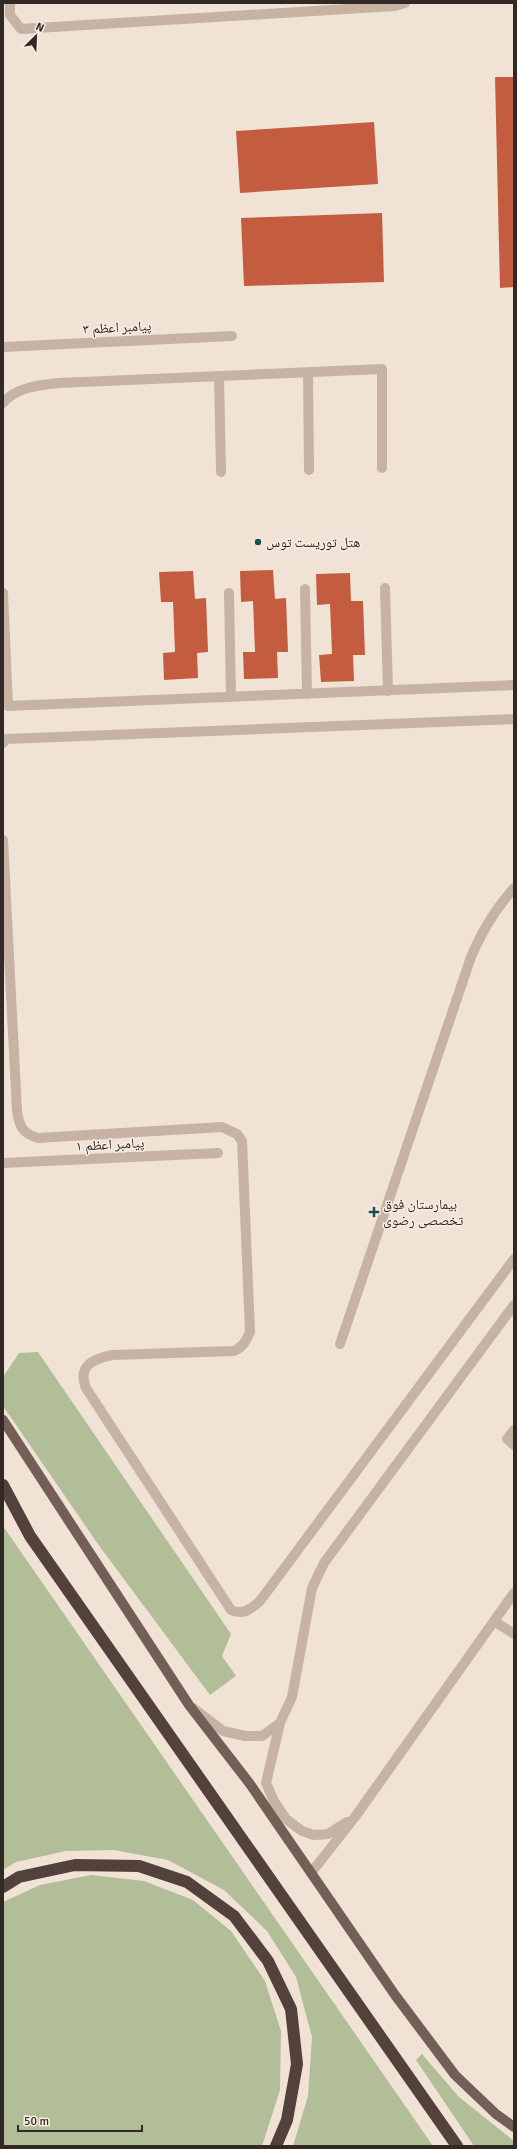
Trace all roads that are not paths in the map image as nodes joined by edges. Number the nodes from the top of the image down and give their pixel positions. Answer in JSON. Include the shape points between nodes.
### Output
{"nodes":[{"id":1,"x":10,"y":3,"type":"edge"},
{"id":2,"x":405,"y":3,"type":"edge"},
{"id":3,"x":6,"y":15,"type":"edge"},
{"id":4,"x":232,"y":336,"type":"dead end"},
{"id":5,"x":3,"y":347,"type":"edge"},
{"id":6,"x":308,"y":372,"type":"junction"},
{"id":7,"x":219,"y":376,"type":"junction"},
{"id":8,"x":3,"y":403,"type":"edge"},
{"id":9,"x":382,"y":468,"type":"dead end"},
{"id":10,"x":309,"y":470,"type":"dead end"},
{"id":11,"x":221,"y":472,"type":"dead end"},
{"id":12,"x":385,"y":588,"type":"dead end"},
{"id":13,"x":305,"y":589,"type":"dead end"},
{"id":14,"x":3,"y":593,"type":"edge"},
{"id":15,"x":229,"y":593,"type":"dead end"},
{"id":16,"x":514,"y":685,"type":"edge"},
{"id":17,"x":388,"y":691,"type":"junction"},
{"id":18,"x":308,"y":694,"type":"junction"},
{"id":19,"x":231,"y":697,"type":"junction"},
{"id":20,"x":514,"y":719,"type":"edge"},
{"id":21,"x":3,"y":743,"type":"edge"},
{"id":22,"x":3,"y":840,"type":"edge"},
{"id":23,"x":514,"y":888,"type":"edge"},
{"id":24,"x":218,"y":1153,"type":"dead end"},
{"id":25,"x":3,"y":1163,"type":"edge"},
{"id":26,"x":514,"y":1259,"type":"edge"},
{"id":27,"x":514,"y":1305,"type":"edge"},
{"id":28,"x":340,"y":1344,"type":"dead end"},
{"id":29,"x":3,"y":1420,"type":"edge"},
{"id":30,"x":514,"y":1430,"type":"edge"},
{"id":31,"x":514,"y":1445,"type":"edge"},
{"id":32,"x":3,"y":1485,"type":"edge"},
{"id":33,"x":514,"y":1593,"type":"edge"},
{"id":34,"x":494,"y":1621,"type":"junction"},
{"id":35,"x":514,"y":1634,"type":"edge"},
{"id":36,"x":189,"y":1705,"type":"junction"},
{"id":37,"x":280,"y":1723,"type":"junction"},
{"id":38,"x":355,"y":1817,"type":"junction"},
{"id":39,"x":311,"y":1873,"type":"junction"},
{"id":40,"x":3,"y":1887,"type":"edge"},
{"id":41,"x":514,"y":2128,"type":"edge"},
{"id":42,"x":276,"y":2146,"type":"edge"},
{"id":43,"x":457,"y":2146,"type":"edge"}],
"edges":[{"from":1,"to":3,"type":"street"},
{"from":2,"to":3,"type":"street","via":[[395,6],[21,29]]},
{"from":4,"to":5,"type":"street","name":"پیامبر اعظم ۳"},
{"from":6,"to":7,"type":"street"},
{"from":6,"to":9,"type":"street","via":[[382,369]]},
{"from":6,"to":10,"type":"street"},
{"from":7,"to":8,"type":"street","via":[[33,386],[6,399]]},
{"from":7,"to":11,"type":"street"},
{"from":12,"to":17,"type":"street"},
{"from":13,"to":18,"type":"street"},
{"from":14,"to":19,"type":"street","via":[[8,706]]},
{"from":15,"to":19,"type":"street"},
{"from":16,"to":17,"type":"street"},
{"from":17,"to":18,"type":"street"},
{"from":18,"to":19,"type":"street"},
{"from":20,"to":21,"type":"street","via":[[6,739]]},
{"from":22,"to":26,"type":"street","via":[[17,1111],[24,1131],[38,1138],[222,1127],[237,1134],[242,1141],[250,1332],[245,1342],[234,1351],[112,1355],[95,1358],[84,1371],[83,1381],[231,1610],[237,1613],[249,1611],[260,1601]]},
{"from":23,"to":28,"type":"street","via":[[484,928],[471,957]]},
{"from":24,"to":25,"type":"street","name":"پیامبر اعظم ۱"},
{"from":27,"to":37,"type":"street","via":[[324,1563],[312,1588],[292,1697]]},
{"from":29,"to":36,"type":"main road"},
{"from":30,"to":31,"type":"street","via":[[507,1439]]},
{"from":32,"to":43,"type":"highway","via":[[30,1536]]},
{"from":33,"to":34,"type":"street"},
{"from":34,"to":35,"type":"street"},
{"from":34,"to":38,"type":"street"},
{"from":36,"to":37,"type":"street","via":[[223,1731],[245,1736],[262,1736]]},
{"from":36,"to":39,"type":"main road","via":[[250,1784]]},
{"from":37,"to":38,"type":"street","via":[[266,1783],[274,1802],[286,1819],[302,1831],[314,1835],[328,1834]]},
{"from":38,"to":39,"type":"street"},
{"from":39,"to":41,"type":"main road","via":[[395,1995],[455,2075]]},
{"from":40,"to":42,"type":"highway","via":[[19,1877],[75,1865],[139,1866],[187,1882],[234,1916],[268,1961],[291,2009],[297,2064],[287,2120]]}]}
